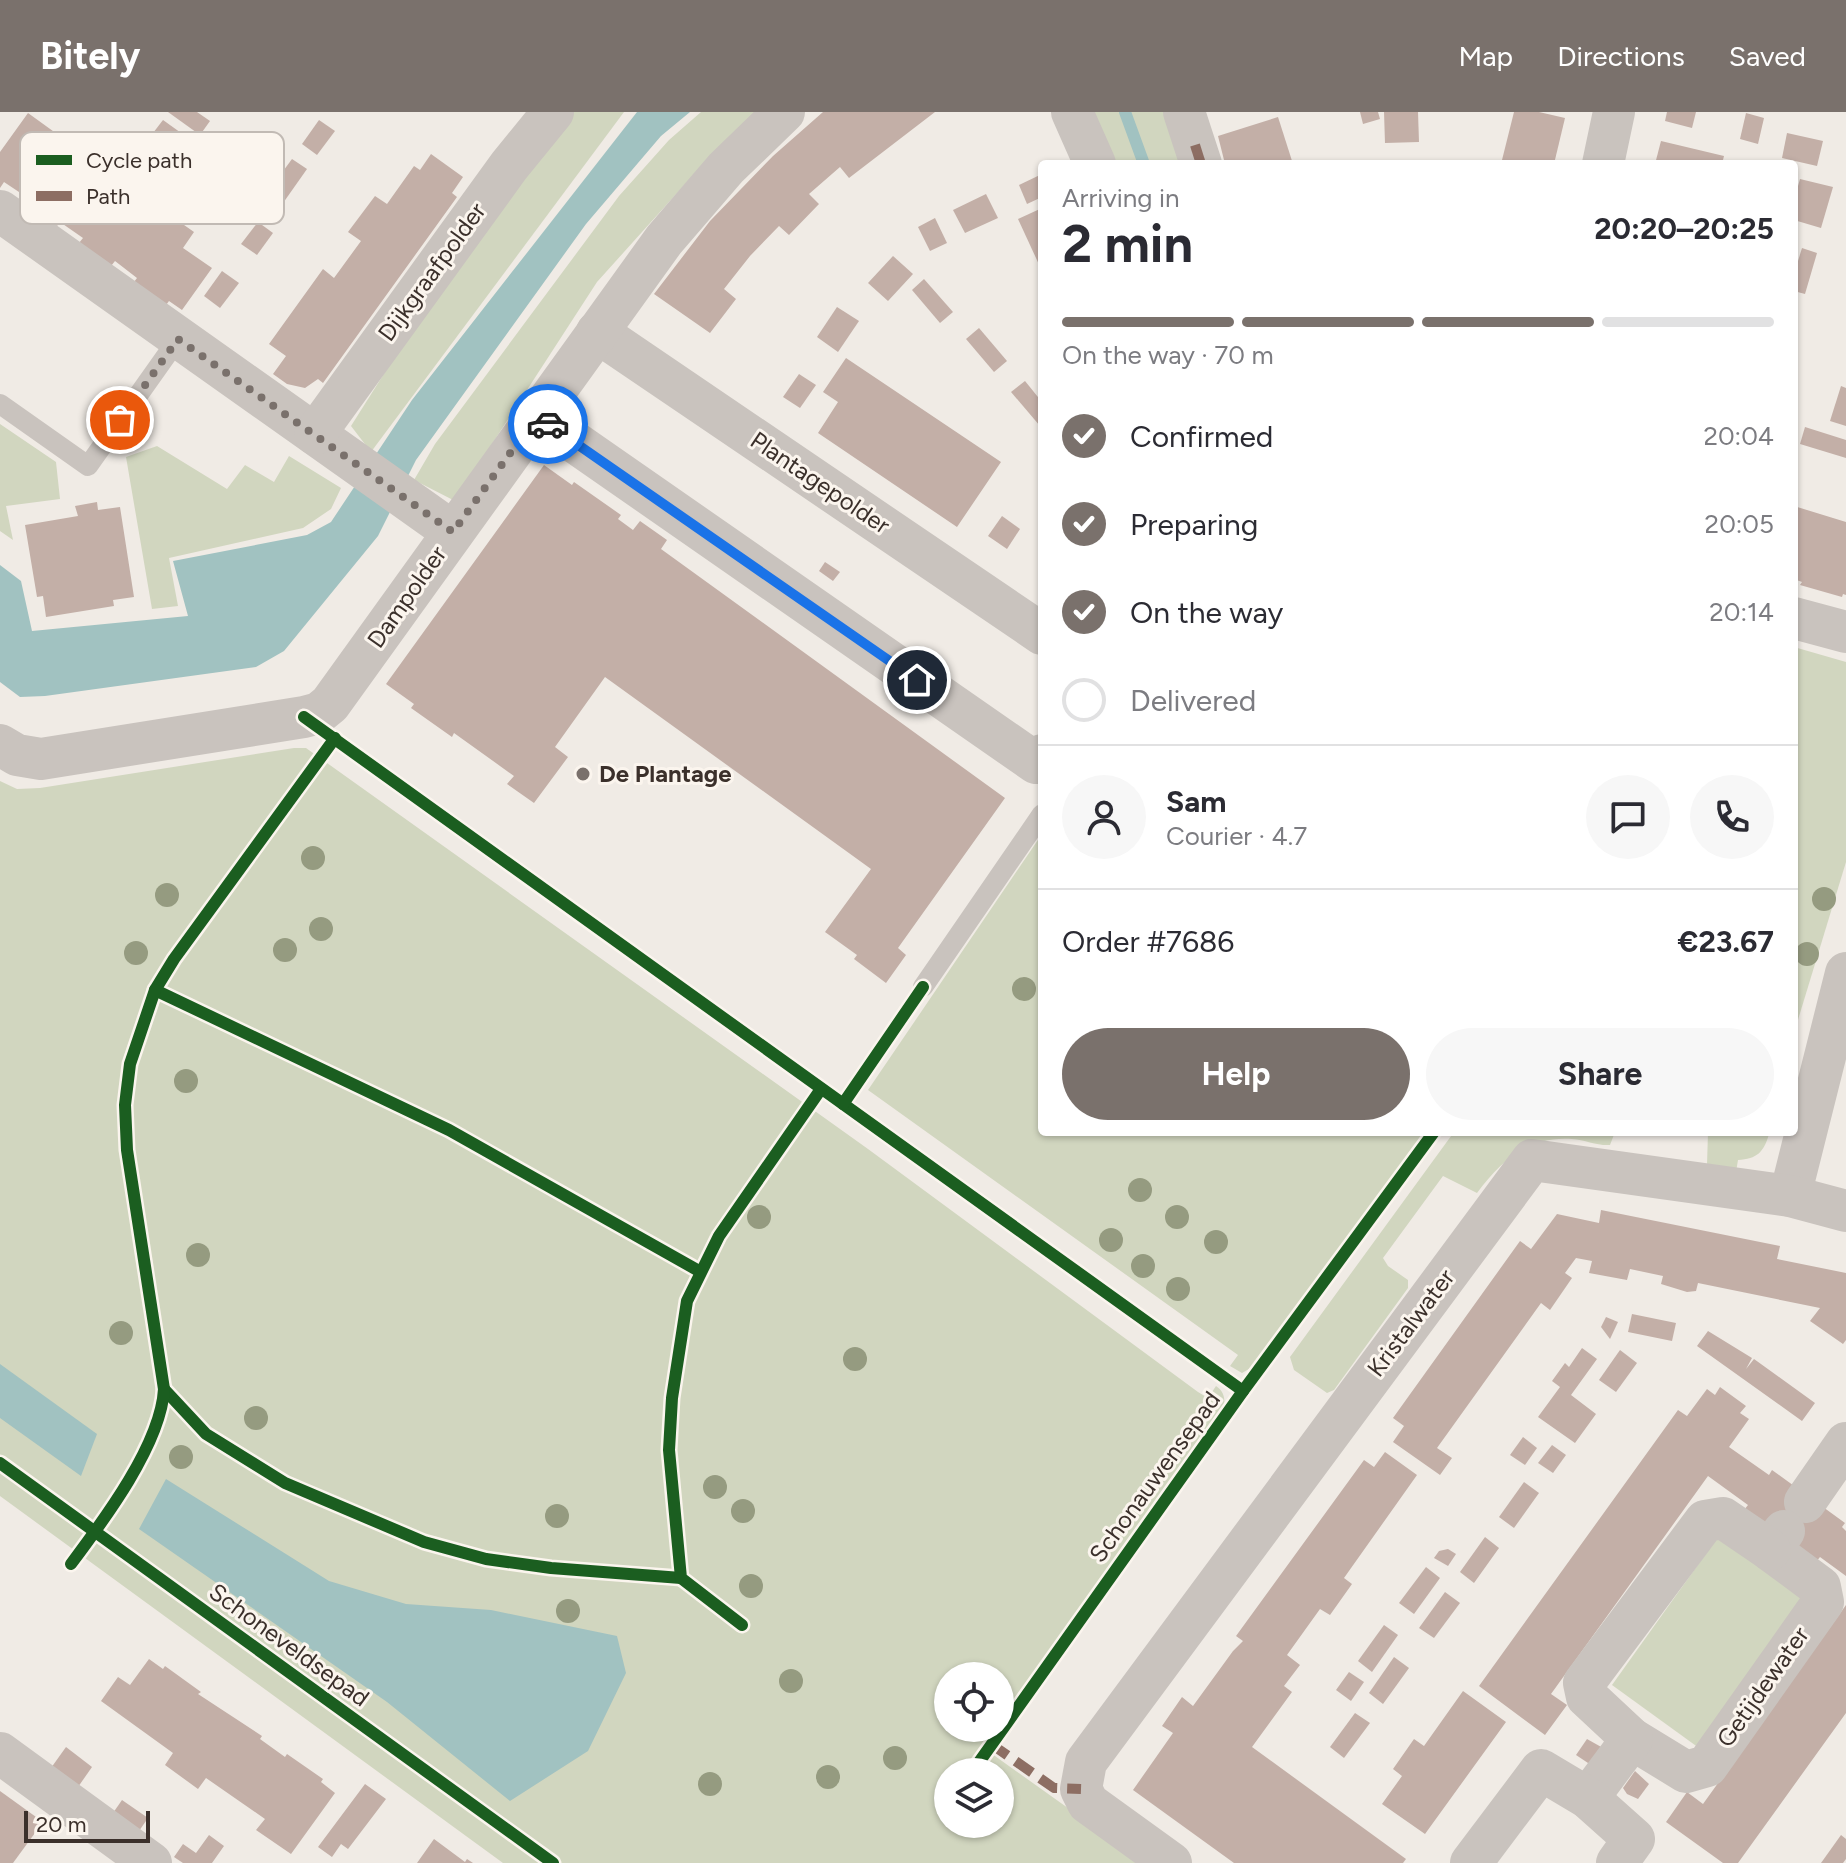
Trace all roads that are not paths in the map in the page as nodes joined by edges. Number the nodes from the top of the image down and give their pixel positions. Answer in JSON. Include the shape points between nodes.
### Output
{"nodes":[{"id":1,"x":553,"y":112,"type":"edge"},
{"id":2,"x":784,"y":112,"type":"edge"},
{"id":3,"x":1072,"y":112,"type":"edge"},
{"id":4,"x":1614,"y":112,"type":"edge"},
{"id":5,"x":1093,"y":160,"type":"edge"},
{"id":6,"x":1604,"y":160,"type":"edge"},
{"id":7,"x":0,"y":211,"type":"edge"},
{"id":8,"x":597,"y":332,"type":"junction"},
{"id":9,"x":178,"y":339,"type":"junction"},
{"id":10,"x":0,"y":404,"type":"edge"},
{"id":11,"x":537,"y":416,"type":"junction"},
{"id":12,"x":315,"y":434,"type":"junction"},
{"id":13,"x":453,"y":532,"type":"junction"},
{"id":14,"x":1798,"y":619,"type":"edge"},
{"id":15,"x":1038,"y":631,"type":"edge"},
{"id":16,"x":1846,"y":632,"type":"edge"},
{"id":17,"x":0,"y":745,"type":"edge"},
{"id":18,"x":1038,"y":761,"type":"edge"},
{"id":19,"x":1038,"y":820,"type":"edge"},
{"id":20,"x":1846,"y":973,"type":"edge"},
{"id":21,"x":923,"y":987,"type":"dead end"},
{"id":22,"x":1790,"y":1196,"type":"junction"},
{"id":23,"x":1846,"y":1211,"type":"edge"},
{"id":24,"x":1846,"y":1443,"type":"edge"},
{"id":25,"x":1786,"y":1527,"type":"junction"},
{"id":26,"x":1632,"y":1739,"type":"junction"},
{"id":27,"x":0,"y":1753,"type":"edge"},
{"id":28,"x":1588,"y":1798,"type":"junction"},
{"id":29,"x":151,"y":1863,"type":"edge"},
{"id":30,"x":1171,"y":1863,"type":"edge"},
{"id":31,"x":1471,"y":1863,"type":"edge"},
{"id":32,"x":1617,"y":1863,"type":"edge"}],
"edges":[{"from":1,"to":12,"type":"street","name":"Dijkgraafpolder"},
{"from":2,"to":8,"type":"street","name":"Dampolder","via":[[694,202]]},
{"from":3,"to":5,"type":"street"},
{"from":4,"to":6,"type":"street"},
{"from":7,"to":9,"type":"street"},
{"from":8,"to":11,"type":"street","name":"Dampolder"},
{"from":8,"to":15,"type":"street","name":"Plantagepolder"},
{"from":9,"to":10,"type":"lane","via":[[88,466]]},
{"from":9,"to":12,"type":"street"},
{"from":11,"to":13,"type":"street","name":"Dampolder"},
{"from":11,"to":18,"type":"street"},
{"from":12,"to":13,"type":"street"},
{"from":13,"to":17,"type":"street","name":"Dampolder","via":[[339,694],[319,713],[41,759]]},
{"from":14,"to":16,"type":"street"},
{"from":19,"to":21,"type":"lane"},
{"from":20,"to":22,"type":"street"},
{"from":22,"to":23,"type":"street"},
{"from":22,"to":30,"type":"street","name":"Kristalwater","via":[[1532,1160],[1086,1762],[1081,1789],[1088,1803]]},
{"from":24,"to":25,"type":"street"},
{"from":25,"to":26,"type":"street","name":"Getijdewater","via":[[1723,1518],[1705,1521],[1593,1670],[1584,1683],[1587,1697]]},
{"from":25,"to":26,"type":"street","name":"Getijdewater","via":[[1823,1602],[1707,1766],[1686,1772]]},
{"from":26,"to":28,"type":"street"},
{"from":27,"to":29,"type":"street"},
{"from":28,"to":31,"type":"street","via":[[1541,1770]]},
{"from":28,"to":32,"type":"street","via":[[1634,1839]]}]}
